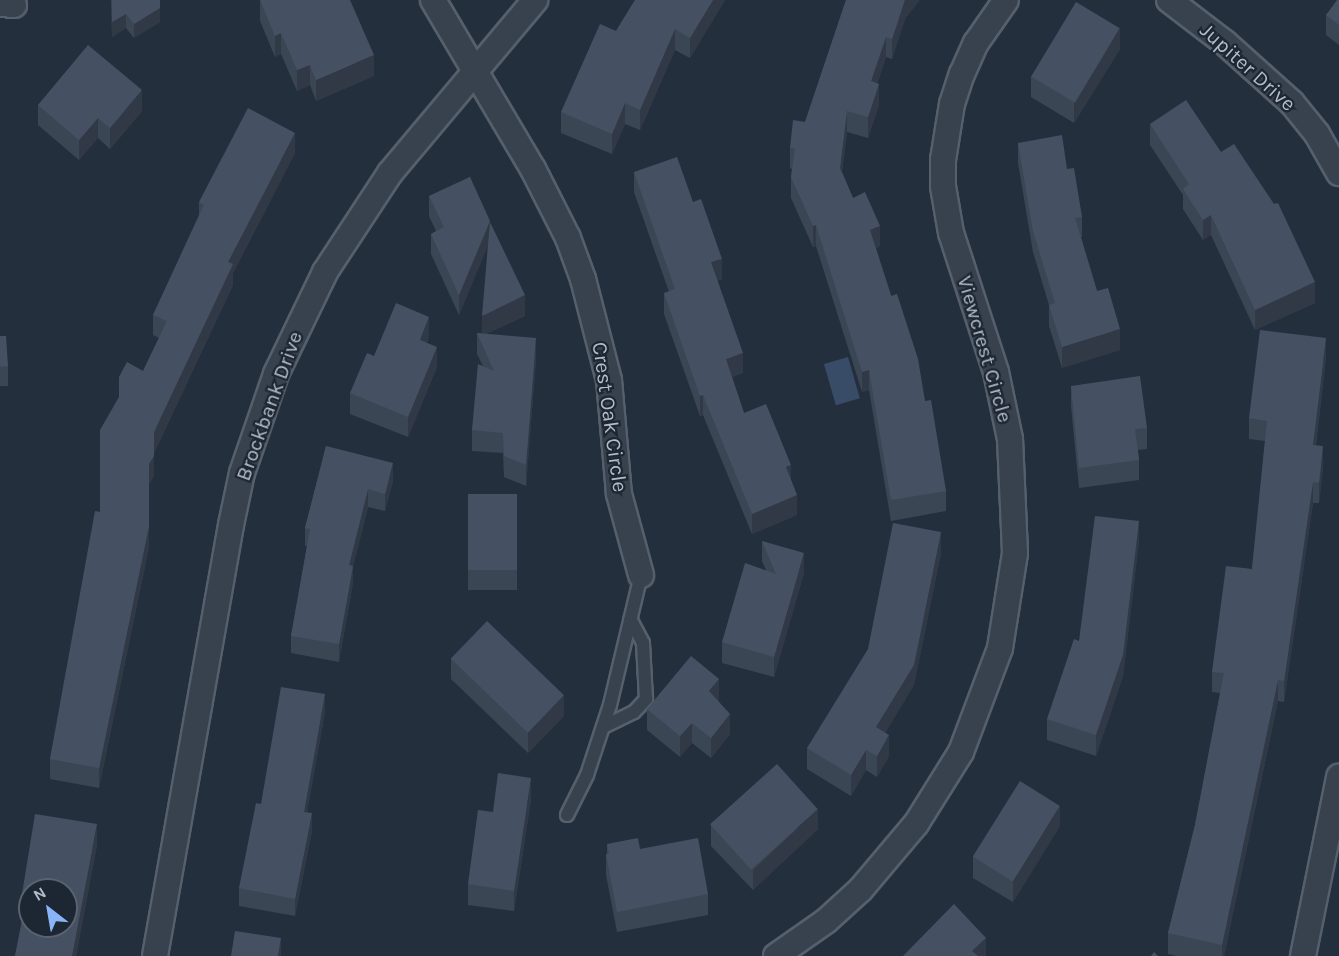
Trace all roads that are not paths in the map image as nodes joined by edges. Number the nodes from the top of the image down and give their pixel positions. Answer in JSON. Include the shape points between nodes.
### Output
{"nodes":[{"id":1,"x":433,"y":0,"type":"edge"},
{"id":2,"x":535,"y":0,"type":"edge"},
{"id":3,"x":1006,"y":0,"type":"edge"},
{"id":4,"x":1169,"y":0,"type":"edge"},
{"id":5,"x":475,"y":70,"type":"junction"},
{"id":6,"x":1339,"y":172,"type":"edge"},
{"id":7,"x":641,"y":575,"type":"joint"},
{"id":8,"x":630,"y":619,"type":"junction"},
{"id":9,"x":603,"y":727,"type":"junction"},
{"id":10,"x":1339,"y":777,"type":"edge"},
{"id":11,"x":567,"y":815,"type":"dead end"},
{"id":12,"x":155,"y":956,"type":"edge"},
{"id":13,"x":776,"y":956,"type":"edge"},
{"id":14,"x":1303,"y":956,"type":"edge"}],
"edges":[{"from":1,"to":5,"type":"street","name":"Crest Oak Circle"},
{"from":2,"to":5,"type":"street","name":"Brockbank Drive"},
{"from":3,"to":13,"type":"street","name":"Viewcrest Circle","via":[[976,43],[962,74],[946,133],[943,169],[951,234],[996,372],[1010,439],[1015,553],[1000,648],[961,752],[916,824],[861,889],[826,921]]},
{"from":4,"to":6,"type":"street","name":"Jupiter Drive","via":[[1224,42],[1292,103],[1317,134]]},
{"from":5,"to":7,"type":"street","name":"Crest Oak Circle","via":[[552,205],[584,279],[609,380],[619,494]]},
{"from":5,"to":12,"type":"street","name":"Brockbank Drive","via":[[390,173],[356,222],[299,323],[258,423],[231,525]]},
{"from":7,"to":8,"type":"lane"},
{"from":8,"to":9,"type":"lane"},
{"from":8,"to":9,"type":"lane","via":[[643,643],[646,699],[634,712]]},
{"from":9,"to":11,"type":"lane","via":[[587,775]]},
{"from":10,"to":14,"type":"street"}]}
